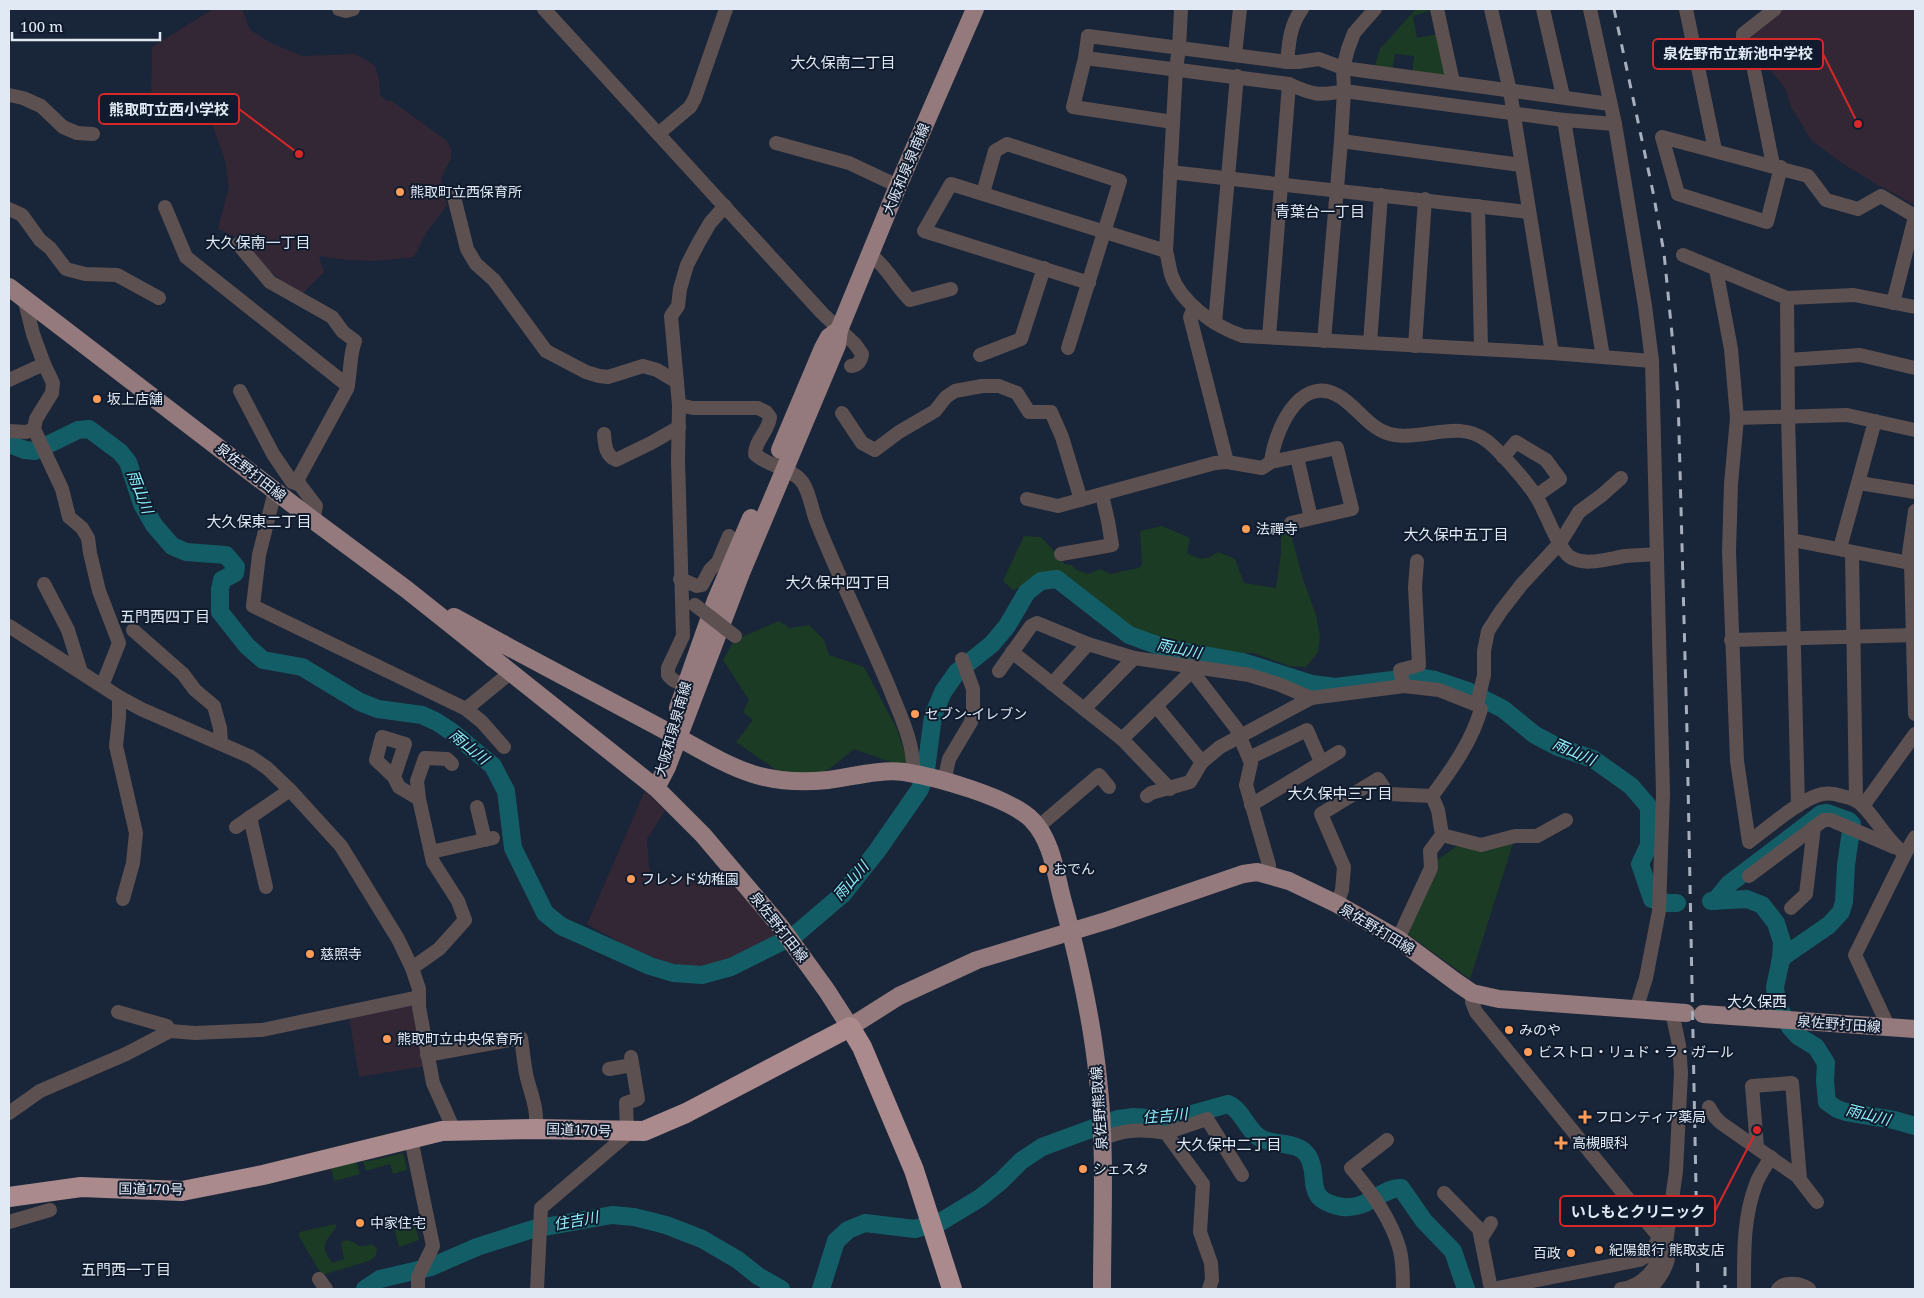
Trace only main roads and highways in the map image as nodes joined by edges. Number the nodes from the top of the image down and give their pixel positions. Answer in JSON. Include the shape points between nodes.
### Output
{"nodes":[{"id":1,"x":975,"y":9,"type":"edge"},
{"id":2,"x":9,"y":287,"type":"edge"},
{"id":3,"x":779,"y":467,"type":"junction"},
{"id":4,"x":406,"y":589,"type":"junction"},
{"id":5,"x":503,"y":644,"type":"junction"},
{"id":6,"x":492,"y":658,"type":"junction"},
{"id":7,"x":674,"y":735,"type":"junction"},
{"id":8,"x":656,"y":788,"type":"junction"},
{"id":9,"x":1071,"y":930,"type":"junction"},
{"id":10,"x":850,"y":1027,"type":"junction"},
{"id":11,"x":1915,"y":1029,"type":"edge"},
{"id":12,"x":9,"y":1197,"type":"edge"},
{"id":13,"x":952,"y":1289,"type":"edge"},
{"id":14,"x":1102,"y":1289,"type":"edge"}],
"edges":[{"from":1,"to":3,"type":"main road","name":"大阪和泉泉南線","via":[[839,330],[829,337],[823,348]]},
{"from":2,"to":4,"type":"main road","name":"泉佐野打田線"},
{"from":3,"to":7,"type":"main road","name":"大阪和泉泉南線"},
{"from":3,"to":7,"type":"main road","name":"大阪和泉泉南線","via":[[716,600],[685,685]]},
{"from":4,"to":5,"type":"main road"},
{"from":4,"to":6,"type":"main road","name":"泉佐野打田線"},
{"from":5,"to":6,"type":"main road","via":[[491,650]]},
{"from":5,"to":7,"type":"main road"},
{"from":6,"to":8,"type":"main road","name":"泉佐野打田線"},
{"from":7,"to":8,"type":"main road","name":"大阪和泉泉南線"},
{"from":7,"to":9,"type":"main road","via":[[760,778],[812,782],[903,772],[1002,800],[1021,810],[1038,827],[1047,843]]},
{"from":8,"to":10,"type":"main road","name":"泉佐野打田線","via":[[703,835],[780,926]]},
{"from":9,"to":10,"type":"main road","name":"泉佐野打田線","via":[[967,964],[899,996]]},
{"from":9,"to":11,"type":"main road","name":"泉佐野打田線","via":[[1257,872],[1289,881],[1337,904],[1398,939],[1472,992],[1499,998],[1636,1010]]},
{"from":9,"to":14,"type":"main road","name":"泉佐野熊取線","via":[[1099,1081]]},
{"from":10,"to":12,"type":"highway","name":"国道170号","via":[[644,1131],[454,1130],[182,1191],[81,1187],[50,1207]]},
{"from":10,"to":13,"type":"highway","via":[[862,1047],[914,1170]]}]}
